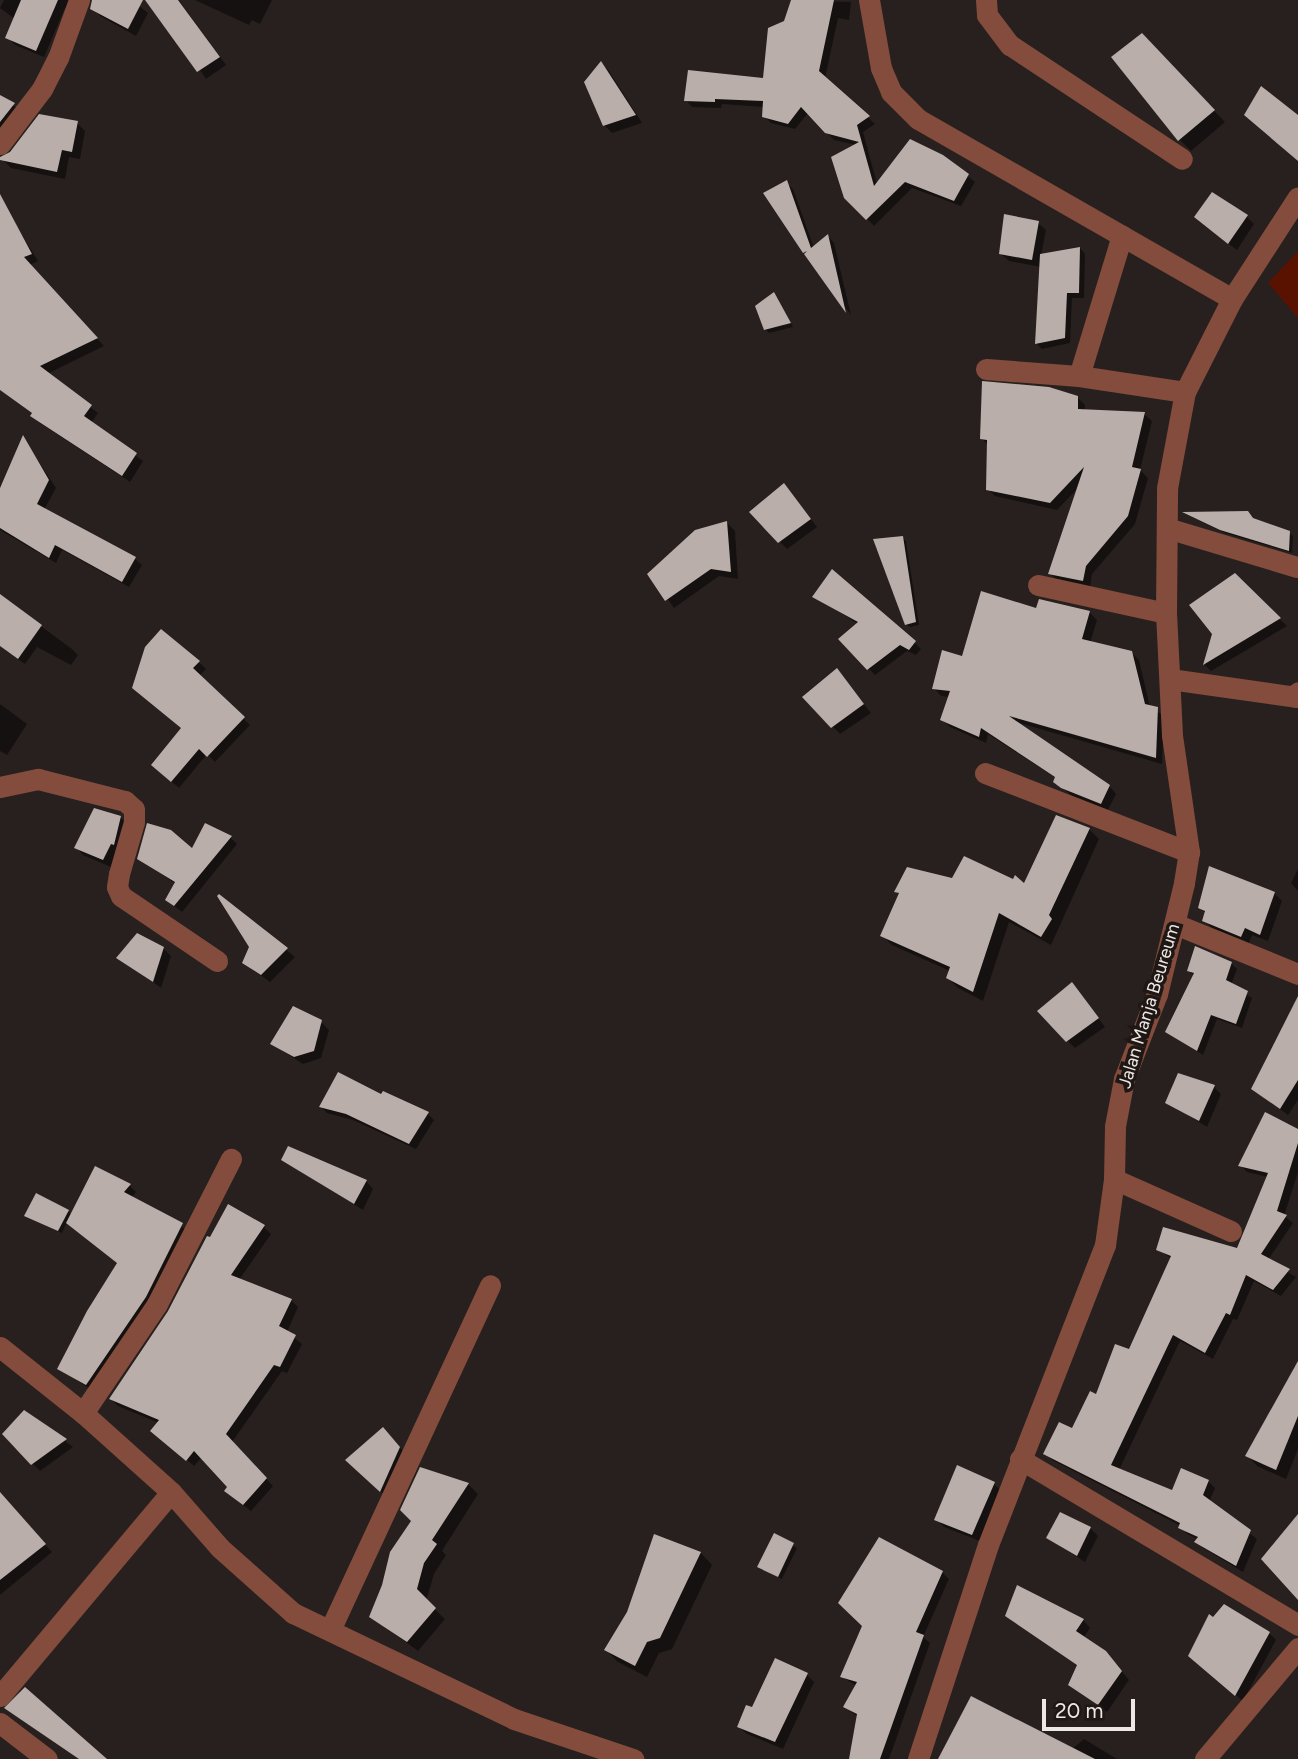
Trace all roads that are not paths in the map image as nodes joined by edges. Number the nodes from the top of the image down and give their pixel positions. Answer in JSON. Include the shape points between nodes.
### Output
{"nodes":[{"id":1,"x":79,"y":0,"type":"edge"},
{"id":2,"x":869,"y":0,"type":"edge"},
{"id":3,"x":986,"y":0,"type":"edge"},
{"id":4,"x":0,"y":144,"type":"edge"},
{"id":5,"x":1182,"y":159,"type":"dead end"},
{"id":6,"x":1298,"y":197,"type":"edge"},
{"id":7,"x":1122,"y":235,"type":"junction"},
{"id":8,"x":1231,"y":299,"type":"junction"},
{"id":9,"x":986,"y":369,"type":"dead end"},
{"id":10,"x":1079,"y":376,"type":"junction"},
{"id":11,"x":1185,"y":392,"type":"junction"},
{"id":12,"x":1167,"y":528,"type":"junction"},
{"id":13,"x":1297,"y":567,"type":"edge"},
{"id":14,"x":1038,"y":585,"type":"dead end"},
{"id":15,"x":1166,"y":612,"type":"junction"},
{"id":16,"x":1170,"y":679,"type":"junction"},
{"id":17,"x":1298,"y":692,"type":"edge"},
{"id":18,"x":985,"y":773,"type":"dead end"},
{"id":19,"x":0,"y":787,"type":"edge"},
{"id":20,"x":1189,"y":852,"type":"junction"},
{"id":21,"x":1175,"y":925,"type":"junction"},
{"id":22,"x":217,"y":961,"type":"dead end"},
{"id":23,"x":1298,"y":974,"type":"edge"},
{"id":24,"x":231,"y":1159,"type":"dead end"},
{"id":25,"x":1114,"y":1179,"type":"junction"},
{"id":26,"x":1231,"y":1231,"type":"dead end"},
{"id":27,"x":489,"y":1285,"type":"dead end"},
{"id":28,"x":0,"y":1347,"type":"edge"},
{"id":29,"x":83,"y":1413,"type":"junction"},
{"id":30,"x":1020,"y":1459,"type":"junction"},
{"id":31,"x":171,"y":1492,"type":"junction"},
{"id":32,"x":1298,"y":1625,"type":"edge"},
{"id":33,"x":330,"y":1630,"type":"junction"},
{"id":34,"x":1298,"y":1648,"type":"edge"},
{"id":35,"x":0,"y":1696,"type":"edge"},
{"id":36,"x":0,"y":1723,"type":"edge"},
{"id":37,"x":47,"y":1759,"type":"edge"},
{"id":38,"x":633,"y":1759,"type":"edge"},
{"id":39,"x":918,"y":1759,"type":"edge"},
{"id":40,"x":1205,"y":1759,"type":"edge"}],
"edges":[{"from":1,"to":4,"type":"street","via":[[42,89]]},
{"from":2,"to":7,"type":"street","via":[[881,68],[891,92],[918,120]]},
{"from":3,"to":5,"type":"street","via":[[987,15],[1010,45]]},
{"from":6,"to":8,"type":"street","name":"Jalan Manja Beureum"},
{"from":7,"to":8,"type":"street"},
{"from":7,"to":10,"type":"street"},
{"from":8,"to":11,"type":"street","name":"Jalan Manja Beureum"},
{"from":9,"to":10,"type":"street"},
{"from":10,"to":11,"type":"street"},
{"from":11,"to":12,"type":"street","name":"Jalan Manja Beureum","via":[[1167,488]]},
{"from":12,"to":13,"type":"street"},
{"from":12,"to":15,"type":"street","name":"Jalan Manja Beureum"},
{"from":14,"to":15,"type":"street"},
{"from":15,"to":16,"type":"street","name":"Jalan Manja Beureum"},
{"from":16,"to":17,"type":"street","via":[[1296,697]]},
{"from":16,"to":20,"type":"street","name":"Jalan Manja Beureum","via":[[1172,735]]},
{"from":18,"to":20,"type":"street"},
{"from":19,"to":22,"type":"street","via":[[38,779],[125,801],[134,809],[134,822],[119,874],[121,896]]},
{"from":20,"to":21,"type":"street","name":"Jalan Manja Beureum"},
{"from":21,"to":23,"type":"street"},
{"from":21,"to":25,"type":"street","name":"Jalan Manja Beureum","via":[[1157,994],[1124,1079],[1115,1126]]},
{"from":24,"to":29,"type":"street","via":[[157,1304]]},
{"from":25,"to":26,"type":"street"},
{"from":25,"to":30,"type":"street","name":"Jalan Manja Beureum","via":[[1105,1245]]},
{"from":27,"to":33,"type":"street"},
{"from":28,"to":29,"type":"street"},
{"from":29,"to":31,"type":"street"},
{"from":30,"to":32,"type":"street"},
{"from":30,"to":39,"type":"street","name":"Jalan Manja Beureum"},
{"from":31,"to":33,"type":"street","via":[[220,1548],[276,1601]]},
{"from":31,"to":35,"type":"street"},
{"from":33,"to":38,"type":"street","via":[[514,1719]]},
{"from":34,"to":40,"type":"street"},
{"from":36,"to":37,"type":"street"}]}
